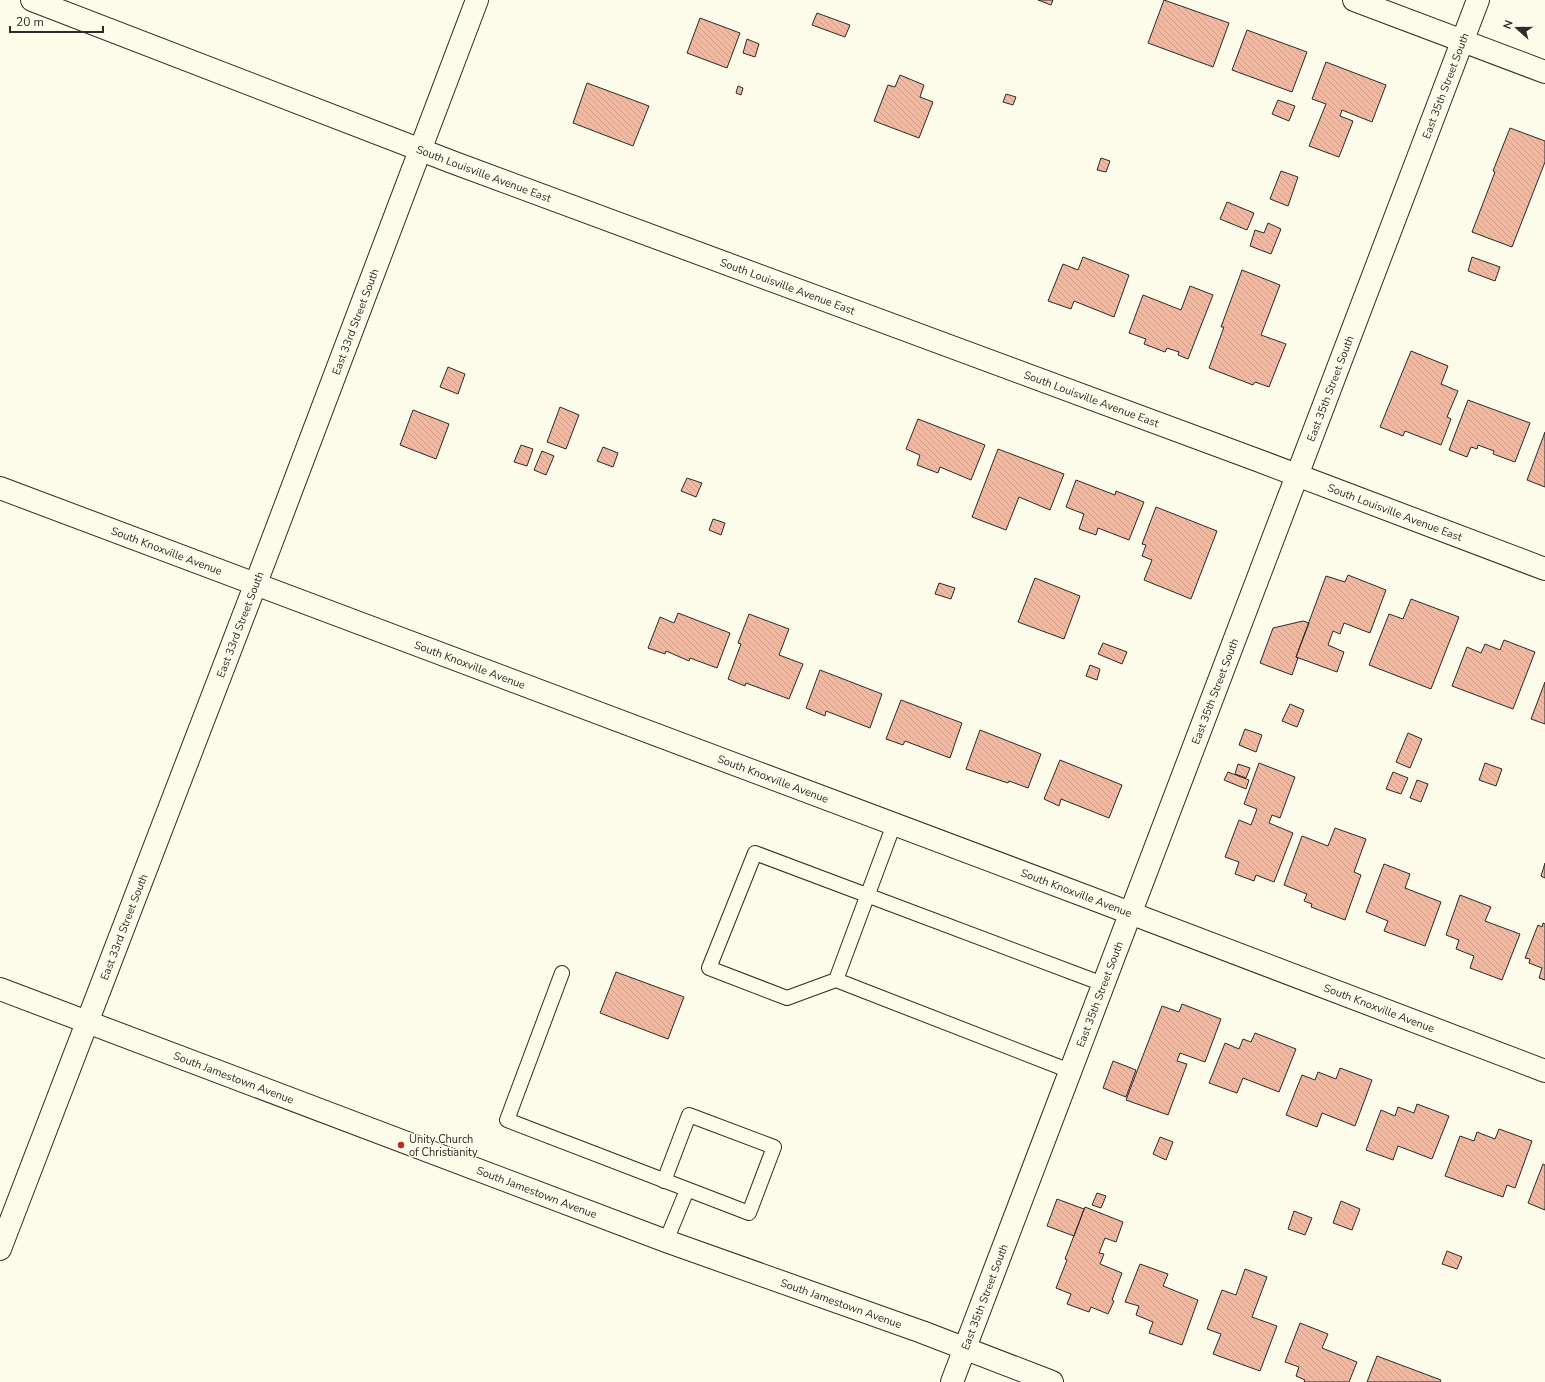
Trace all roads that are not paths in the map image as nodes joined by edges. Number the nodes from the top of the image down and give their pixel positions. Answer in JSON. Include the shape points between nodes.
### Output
{"nodes":[{"id":1,"x":32,"y":0,"type":"edge"},
{"id":2,"x":477,"y":0,"type":"edge"},
{"id":3,"x":1354,"y":0,"type":"edge"},
{"id":4,"x":1478,"y":0,"type":"edge"},
{"id":5,"x":1462,"y":40,"type":"junction"},
{"id":6,"x":1545,"y":72,"type":"edge"},
{"id":7,"x":420,"y":150,"type":"junction"},
{"id":8,"x":1297,"y":475,"type":"junction"},
{"id":9,"x":0,"y":488,"type":"edge"},
{"id":10,"x":1545,"y":569,"type":"edge"},
{"id":11,"x":255,"y":584,"type":"junction"},
{"id":12,"x":894,"y":824,"type":"junction"},
{"id":13,"x":867,"y":896,"type":"junction"},
{"id":14,"x":1130,"y":913,"type":"junction"},
{"id":15,"x":562,"y":973,"type":"dead end"},
{"id":16,"x":836,"y":980,"type":"junction"},
{"id":17,"x":1103,"y":984,"type":"junction"},
{"id":18,"x":0,"y":989,"type":"edge"},
{"id":19,"x":87,"y":1022,"type":"junction"},
{"id":20,"x":1070,"y":1071,"type":"junction"},
{"id":21,"x":1545,"y":1071,"type":"edge"},
{"id":22,"x":664,"y":1181,"type":"junction"},
{"id":23,"x":687,"y":1190,"type":"junction"},
{"id":24,"x":666,"y":1241,"type":"junction"},
{"id":25,"x":0,"y":1249,"type":"edge"},
{"id":26,"x":964,"y":1348,"type":"junction"},
{"id":27,"x":952,"y":1382,"type":"edge"},
{"id":28,"x":1052,"y":1382,"type":"edge"}],
"edges":[{"from":1,"to":7,"type":"street","name":"South Louisville Avenue East"},
{"from":2,"to":7,"type":"street","name":"East 33rd Street South"},
{"from":3,"to":5,"type":"street"},
{"from":4,"to":5,"type":"street","name":"East 35th Street South"},
{"from":5,"to":6,"type":"street"},
{"from":5,"to":8,"type":"street","name":"East 35th Street South"},
{"from":7,"to":8,"type":"street","name":"South Louisville Avenue East"},
{"from":7,"to":11,"type":"street","name":"East 33rd Street South"},
{"from":8,"to":10,"type":"street","name":"South Louisville Avenue East"},
{"from":8,"to":14,"type":"street","name":"East 35th Street South"},
{"from":9,"to":11,"type":"street","name":"South Knoxville Avenue"},
{"from":11,"to":12,"type":"street","name":"South Knoxville Avenue"},
{"from":11,"to":19,"type":"street","name":"East 33rd Street South"},
{"from":12,"to":13,"type":"lane"},
{"from":12,"to":14,"type":"street","name":"South Knoxville Avenue"},
{"from":13,"to":16,"type":"lane"},
{"from":13,"to":16,"type":"lane","via":[[755,853],[709,968],[787,998]]},
{"from":13,"to":17,"type":"lane"},
{"from":14,"to":17,"type":"street","name":"East 35th Street South"},
{"from":14,"to":21,"type":"street","name":"South Knoxville Avenue"},
{"from":15,"to":22,"type":"lane","via":[[507,1120]]},
{"from":16,"to":20,"type":"lane"},
{"from":17,"to":20,"type":"street","name":"East 35th Street South"},
{"from":18,"to":19,"type":"street","name":"South Jamestown Avenue"},
{"from":19,"to":24,"type":"street","name":"South Jamestown Avenue"},
{"from":19,"to":25,"type":"street","name":"East 33rd Street South"},
{"from":20,"to":26,"type":"street","name":"East 35th Street South"},
{"from":22,"to":23,"type":"lane"},
{"from":22,"to":23,"type":"lane","via":[[689,1115],[774,1147],[749,1214]]},
{"from":23,"to":24,"type":"lane"},
{"from":24,"to":26,"type":"street","name":"South Jamestown Avenue"},
{"from":26,"to":27,"type":"street","name":"East 35th Street South"},
{"from":26,"to":28,"type":"street","name":"South Jamestown Avenue"}]}
